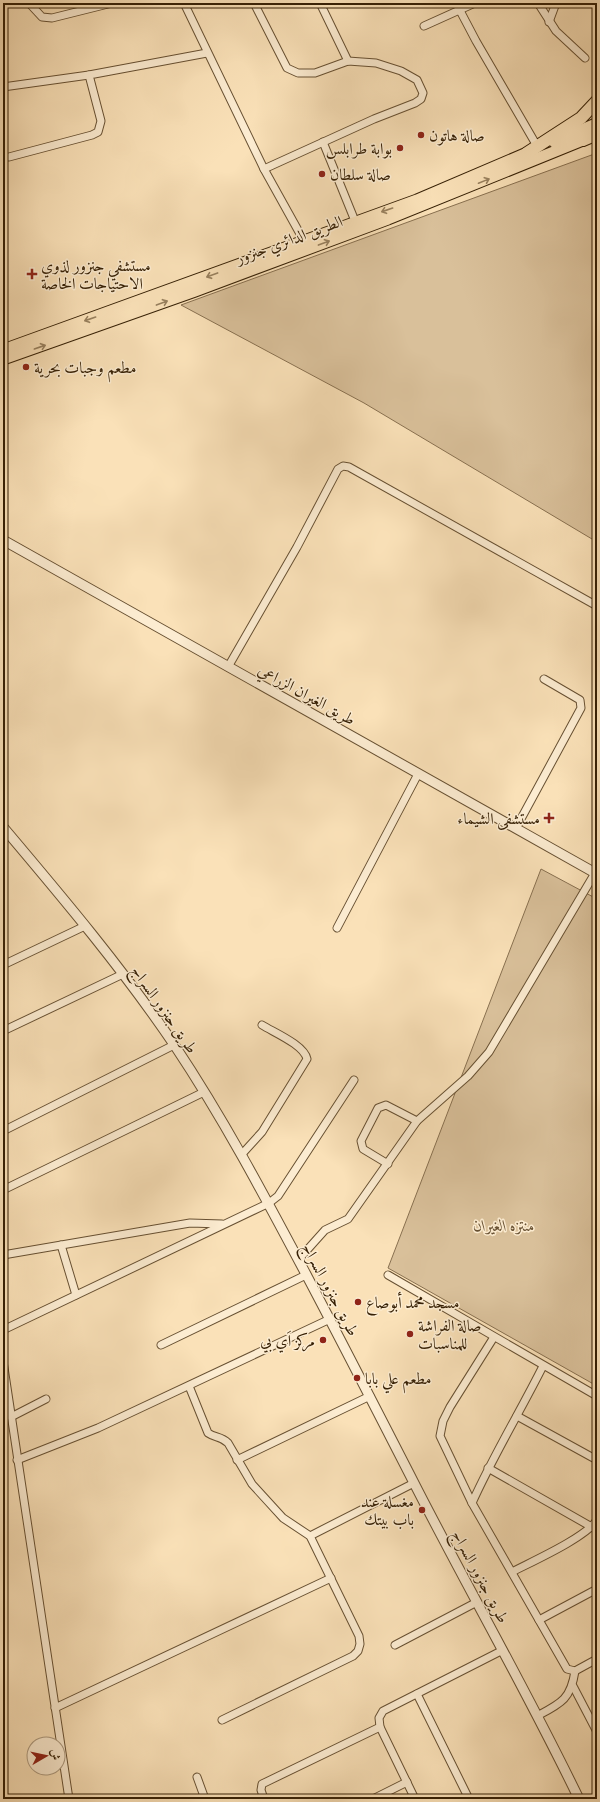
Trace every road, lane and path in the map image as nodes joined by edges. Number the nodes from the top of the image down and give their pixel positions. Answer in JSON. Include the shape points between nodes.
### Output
{"nodes":[{"id":1,"x":29,"y":3,"type":"edge"},
{"id":2,"x":108,"y":3,"type":"edge"},
{"id":3,"x":184,"y":3,"type":"edge"},
{"id":4,"x":254,"y":3,"type":"edge"},
{"id":5,"x":320,"y":3,"type":"edge"},
{"id":6,"x":456,"y":3,"type":"edge"},
{"id":7,"x":475,"y":3,"type":"edge"},
{"id":8,"x":538,"y":3,"type":"edge"},
{"id":9,"x":556,"y":3,"type":"edge"},
{"id":10,"x":460,"y":10,"type":"junction"},
{"id":11,"x":549,"y":22,"type":"junction"},
{"id":12,"x":424,"y":26,"type":"dead end"},
{"id":13,"x":207,"y":54,"type":"junction"},
{"id":14,"x":586,"y":58,"type":"dead end"},
{"id":15,"x":348,"y":61,"type":"junction"},
{"id":16,"x":89,"y":75,"type":"junction"},
{"id":17,"x":3,"y":87,"type":"edge"},
{"id":18,"x":597,"y":101,"type":"edge"},
{"id":19,"x":597,"y":124,"type":"edge"},
{"id":20,"x":597,"y":135,"type":"edge"},
{"id":21,"x":583,"y":140,"type":"joint"},
{"id":22,"x":323,"y":142,"type":"junction"},
{"id":23,"x":537,"y":146,"type":"junction"},
{"id":24,"x":527,"y":153,"type":"junction"},
{"id":25,"x":9,"y":157,"type":"dead end"},
{"id":26,"x":264,"y":169,"type":"junction"},
{"id":27,"x":355,"y":222,"type":"junction"},
{"id":28,"x":304,"y":242,"type":"junction"},
{"id":29,"x":3,"y":350,"type":"edge"},
{"id":30,"x":3,"y":360,"type":"edge"},
{"id":31,"x":3,"y":540,"type":"edge"},
{"id":32,"x":597,"y":606,"type":"edge"},
{"id":33,"x":228,"y":668,"type":"junction"},
{"id":34,"x":544,"y":679,"type":"dead end"},
{"id":35,"x":418,"y":774,"type":"junction"},
{"id":36,"x":3,"y":826,"type":"edge"},
{"id":37,"x":516,"y":828,"type":"junction"},
{"id":38,"x":596,"y":874,"type":"edge"},
{"id":39,"x":86,"y":926,"type":"junction"},
{"id":40,"x":337,"y":928,"type":"dead end"},
{"id":41,"x":3,"y":965,"type":"edge"},
{"id":42,"x":123,"y":974,"type":"junction"},
{"id":43,"x":262,"y":1025,"type":"dead end"},
{"id":44,"x":3,"y":1031,"type":"edge"},
{"id":45,"x":174,"y":1046,"type":"junction"},
{"id":46,"x":354,"y":1080,"type":"dead end"},
{"id":47,"x":204,"y":1092,"type":"junction"},
{"id":48,"x":417,"y":1120,"type":"junction"},
{"id":49,"x":3,"y":1131,"type":"edge"},
{"id":50,"x":242,"y":1154,"type":"junction"},
{"id":51,"x":388,"y":1164,"type":"junction"},
{"id":52,"x":3,"y":1190,"type":"edge"},
{"id":53,"x":269,"y":1203,"type":"junction"},
{"id":54,"x":223,"y":1224,"type":"junction"},
{"id":55,"x":61,"y":1245,"type":"junction"},
{"id":56,"x":3,"y":1255,"type":"edge"},
{"id":57,"x":299,"y":1259,"type":"junction"},
{"id":58,"x":306,"y":1275,"type":"junction"},
{"id":59,"x":388,"y":1275,"type":"dead end"},
{"id":60,"x":76,"y":1295,"type":"junction"},
{"id":61,"x":330,"y":1320,"type":"junction"},
{"id":62,"x":3,"y":1330,"type":"edge"},
{"id":63,"x":494,"y":1337,"type":"junction"},
{"id":64,"x":160,"y":1345,"type":"dead end"},
{"id":65,"x":3,"y":1361,"type":"edge"},
{"id":66,"x":543,"y":1366,"type":"junction"},
{"id":67,"x":189,"y":1386,"type":"junction"},
{"id":68,"x":370,"y":1396,"type":"junction"},
{"id":69,"x":597,"y":1396,"type":"edge"},
{"id":70,"x":46,"y":1399,"type":"dead end"},
{"id":71,"x":518,"y":1416,"type":"junction"},
{"id":72,"x":11,"y":1417,"type":"junction"},
{"id":73,"x":17,"y":1460,"type":"junction"},
{"id":74,"x":237,"y":1460,"type":"junction"},
{"id":75,"x":597,"y":1460,"type":"edge"},
{"id":76,"x":488,"y":1468,"type":"junction"},
{"id":77,"x":414,"y":1483,"type":"junction"},
{"id":78,"x":472,"y":1503,"type":"junction"},
{"id":79,"x":597,"y":1520,"type":"edge"},
{"id":80,"x":595,"y":1529,"type":"edge"},
{"id":81,"x":310,"y":1536,"type":"junction"},
{"id":82,"x":512,"y":1572,"type":"junction"},
{"id":83,"x":331,"y":1578,"type":"junction"},
{"id":84,"x":597,"y":1589,"type":"edge"},
{"id":85,"x":477,"y":1602,"type":"junction"},
{"id":86,"x":539,"y":1620,"type":"junction"},
{"id":87,"x":395,"y":1645,"type":"dead end"},
{"id":88,"x":503,"y":1650,"type":"junction"},
{"id":89,"x":597,"y":1659,"type":"edge"},
{"id":90,"x":575,"y":1671,"type":"junction"},
{"id":91,"x":573,"y":1686,"type":"junction"},
{"id":92,"x":417,"y":1694,"type":"junction"},
{"id":93,"x":55,"y":1708,"type":"junction"},
{"id":94,"x":539,"y":1715,"type":"junction"},
{"id":95,"x":222,"y":1720,"type":"dead end"},
{"id":96,"x":380,"y":1727,"type":"junction"},
{"id":97,"x":597,"y":1732,"type":"edge"},
{"id":98,"x":197,"y":1777,"type":"dead end"},
{"id":99,"x":407,"y":1782,"type":"junction"},
{"id":100,"x":70,"y":1799,"type":"edge"},
{"id":101,"x":205,"y":1799,"type":"edge"},
{"id":102,"x":264,"y":1799,"type":"edge"},
{"id":103,"x":374,"y":1799,"type":"edge"},
{"id":104,"x":415,"y":1799,"type":"edge"},
{"id":105,"x":469,"y":1799,"type":"edge"},
{"id":106,"x":579,"y":1799,"type":"edge"}],
"edges":[{"from":1,"to":2,"type":"street","via":[[42,17],[52,18]]},
{"from":3,"to":13,"type":"street"},
{"from":4,"to":15,"type":"street","via":[[287,68],[298,73],[316,73]]},
{"from":5,"to":15,"type":"street"},
{"from":6,"to":10,"type":"street"},
{"from":7,"to":10,"type":"street"},
{"from":8,"to":11,"type":"street"},
{"from":9,"to":11,"type":"street"},
{"from":10,"to":12,"type":"street"},
{"from":10,"to":23,"type":"street"},
{"from":11,"to":14,"type":"street"},
{"from":13,"to":16,"type":"street"},
{"from":13,"to":26,"type":"street"},
{"from":15,"to":22,"type":"street","via":[[376,62],[401,71],[417,80],[423,93],[415,103]]},
{"from":16,"to":17,"type":"street"},
{"from":16,"to":25,"type":"street","via":[[101,121],[98,132]]},
{"from":18,"to":23,"type":"highway","via":[[581,118]]},
{"from":19,"to":24,"type":"highway"},
{"from":20,"to":21,"type":"highway"},
{"from":30,"to":21,"type":"main road","name":"الطريق الدائري جنزور","one_way":true,"via":[[382,222]]},
{"from":22,"to":26,"type":"street"},
{"from":22,"to":27,"type":"street"},
{"from":23,"to":24,"type":"highway"},
{"from":24,"to":27,"type":"main road","name":"الطريق الدائري جنزور","one_way":true,"via":[[417,200]]},
{"from":26,"to":28,"type":"street"},
{"from":27,"to":28,"type":"main road","name":"الطريق الدائري جنزور"},
{"from":28,"to":29,"type":"main road","name":"الطريق الدائري جنزور","one_way":true},
{"from":31,"to":33,"type":"street","name":"طريق الغيران الزراعي"},
{"from":32,"to":33,"type":"street","via":[[349,467],[343,466],[338,469]]},
{"from":33,"to":35,"type":"street","name":"طريق الغيران الزراعي"},
{"from":34,"to":37,"type":"street","via":[[580,700],[582,708]]},
{"from":35,"to":37,"type":"street","name":"طريق الغيران الزراعي"},
{"from":35,"to":40,"type":"street"},
{"from":36,"to":39,"type":"street","name":"طريق جنزور السراج"},
{"from":37,"to":38,"type":"street","name":"طريق الغيران الزراعي"},
{"from":38,"to":48,"type":"street","via":[[489,1052],[468,1076]]},
{"from":39,"to":41,"type":"street"},
{"from":39,"to":42,"type":"street","name":"طريق جنزور السراج"},
{"from":42,"to":44,"type":"street"},
{"from":42,"to":45,"type":"street","name":"طريق جنزور السراج"},
{"from":43,"to":50,"type":"street","via":[[300,1048],[306,1053],[307,1059],[262,1132]]},
{"from":45,"to":47,"type":"street","name":"طريق جنزور السراج"},
{"from":45,"to":49,"type":"street"},
{"from":46,"to":53,"type":"street","via":[[278,1196]]},
{"from":47,"to":50,"type":"street","name":"طريق جنزور السراج"},
{"from":47,"to":52,"type":"street"},
{"from":48,"to":51,"type":"street"},
{"from":48,"to":51,"type":"street","via":[[386,1105],[378,1108],[361,1142],[363,1149]]},
{"from":50,"to":53,"type":"street","name":"طريق جنزور السراج"},
{"from":51,"to":57,"type":"street","via":[[348,1219],[325,1230]]},
{"from":53,"to":54,"type":"street"},
{"from":53,"to":57,"type":"street","name":"طريق جنزور السراج"},
{"from":54,"to":55,"type":"street","via":[[190,1223]]},
{"from":54,"to":60,"type":"street"},
{"from":55,"to":56,"type":"street"},
{"from":55,"to":60,"type":"street"},
{"from":57,"to":58,"type":"street","name":"طريق جنزور السراج"},
{"from":58,"to":61,"type":"street","name":"طريق جنزور السراج"},
{"from":58,"to":64,"type":"street"},
{"from":59,"to":63,"type":"street"},
{"from":60,"to":62,"type":"street"},
{"from":61,"to":67,"type":"street"},
{"from":61,"to":68,"type":"street","name":"طريق جنزور السراج"},
{"from":63,"to":66,"type":"street"},
{"from":63,"to":78,"type":"street","via":[[450,1407],[441,1428],[440,1436]]},
{"from":65,"to":72,"type":"street"},
{"from":66,"to":69,"type":"street"},
{"from":66,"to":71,"type":"street"},
{"from":67,"to":73,"type":"street","via":[[98,1428]]},
{"from":67,"to":74,"type":"street","via":[[208,1433],[223,1438]]},
{"from":68,"to":74,"type":"street"},
{"from":68,"to":77,"type":"street","name":"طريق جنزور السراج"},
{"from":70,"to":72,"type":"street"},
{"from":71,"to":75,"type":"street"},
{"from":71,"to":76,"type":"street"},
{"from":72,"to":73,"type":"street"},
{"from":73,"to":93,"type":"street"},
{"from":74,"to":81,"type":"street","via":[[252,1484],[283,1518]]},
{"from":76,"to":78,"type":"street"},
{"from":76,"to":80,"type":"street"},
{"from":77,"to":81,"type":"street"},
{"from":77,"to":85,"type":"street","name":"طريق جنزور السراج"},
{"from":78,"to":82,"type":"street"},
{"from":79,"to":80,"type":"street"},
{"from":80,"to":82,"type":"street"},
{"from":81,"to":83,"type":"street"},
{"from":82,"to":86,"type":"street"},
{"from":83,"to":93,"type":"street"},
{"from":83,"to":95,"type":"street","via":[[359,1636],[358,1651],[353,1656]]},
{"from":84,"to":86,"type":"street"},
{"from":85,"to":87,"type":"street"},
{"from":85,"to":88,"type":"street","name":"طريق جنزور السراج"},
{"from":86,"to":90,"type":"street","via":[[567,1669]]},
{"from":88,"to":92,"type":"street"},
{"from":88,"to":94,"type":"street","name":"طريق جنزور السراج"},
{"from":89,"to":90,"type":"street"},
{"from":90,"to":91,"type":"street"},
{"from":91,"to":94,"type":"street","via":[[564,1700]]},
{"from":91,"to":97,"type":"street"},
{"from":92,"to":96,"type":"street","via":[[383,1711],[379,1718]]},
{"from":92,"to":105,"type":"street"},
{"from":93,"to":100,"type":"street"},
{"from":94,"to":106,"type":"street","name":"طريق جنزور السراج"},
{"from":96,"to":99,"type":"street"},
{"from":96,"to":102,"type":"street","via":[[262,1784]]},
{"from":98,"to":101,"type":"street"},
{"from":99,"to":103,"type":"street"},
{"from":99,"to":104,"type":"street"}]}
